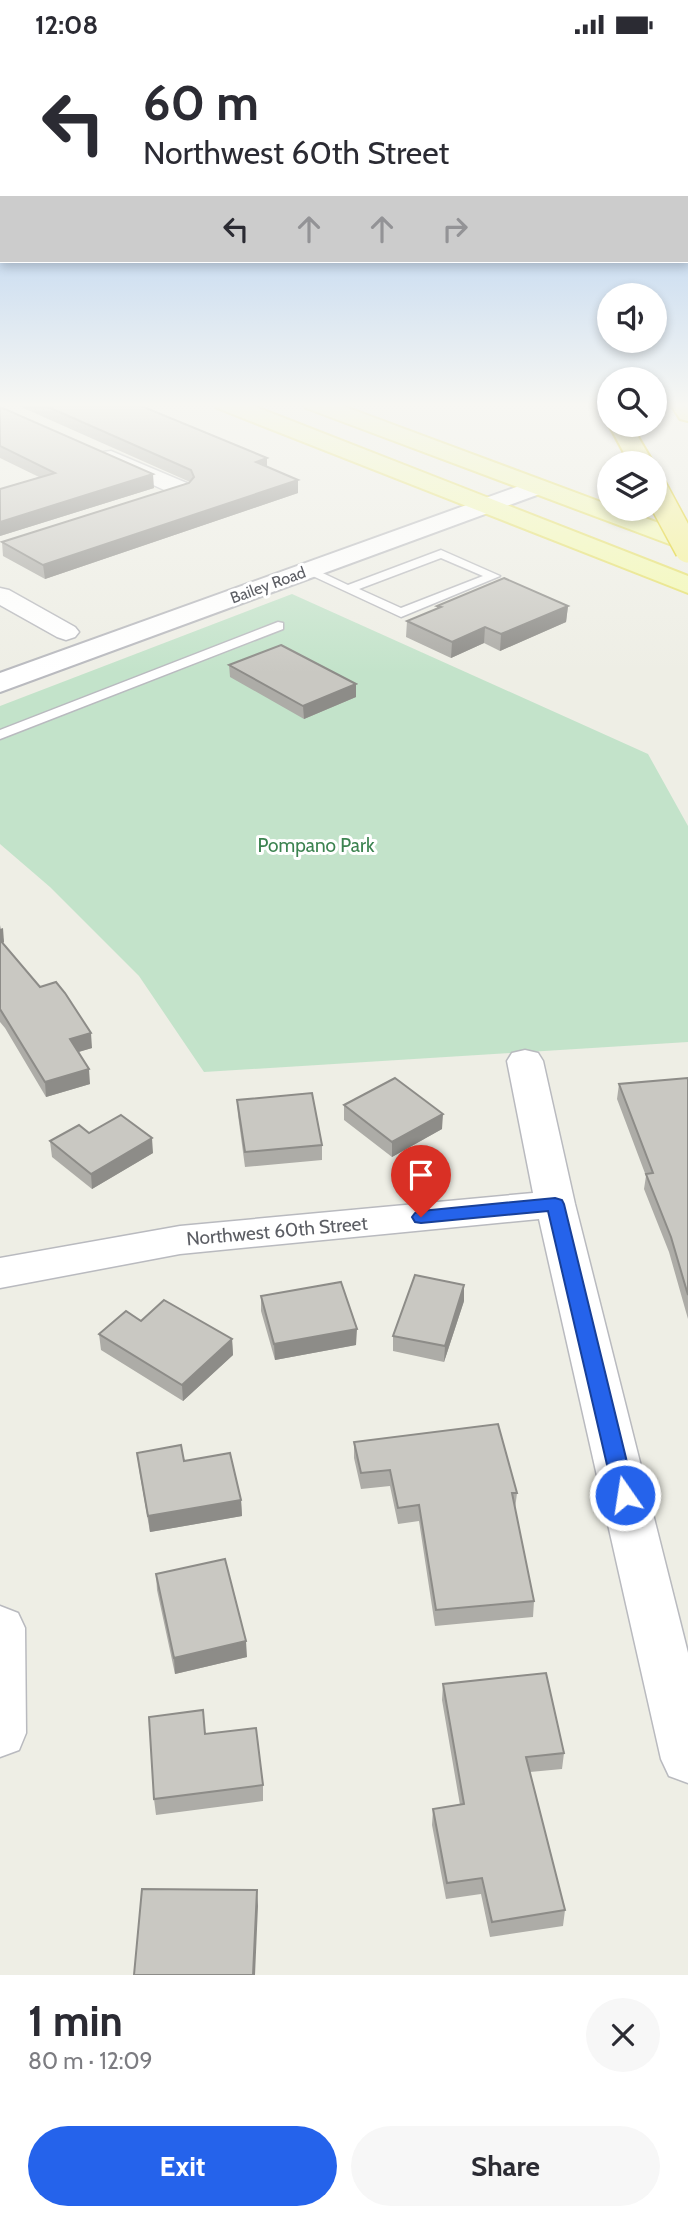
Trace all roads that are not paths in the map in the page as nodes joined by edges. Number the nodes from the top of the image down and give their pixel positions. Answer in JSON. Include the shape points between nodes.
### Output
{"nodes":[{"id":1,"x":168,"y":493,"type":"edge"},
{"id":2,"x":452,"y":493,"type":"edge"},
{"id":3,"x":458,"y":493,"type":"edge"},
{"id":4,"x":521,"y":493,"type":"edge"},
{"id":5,"x":552,"y":493,"type":"edge"},
{"id":6,"x":455,"y":494,"type":"junction"},
{"id":7,"x":155,"y":497,"type":"edge"},
{"id":8,"x":486,"y":506,"type":"junction"},
{"id":9,"x":667,"y":511,"type":"edge"},
{"id":10,"x":688,"y":544,"type":"edge"},
{"id":11,"x":688,"y":550,"type":"edge"},
{"id":12,"x":308,"y":571,"type":"junction"},
{"id":13,"x":688,"y":585,"type":"edge"},
{"id":14,"x":348,"y":589,"type":"junction"},
{"id":15,"x":0,"y":595,"type":"edge"},
{"id":16,"x":278,"y":627,"type":"dead end"},
{"id":17,"x":66,"y":632,"type":"junction"},
{"id":18,"x":0,"y":656,"type":"edge"},
{"id":19,"x":0,"y":683,"type":"edge"},
{"id":20,"x":0,"y":735,"type":"edge"},
{"id":21,"x":524,"y":1061,"type":"dead end"},
{"id":22,"x":555,"y":1204,"type":"junction"},
{"id":23,"x":0,"y":1273,"type":"edge"},
{"id":24,"x":0,"y":1628,"type":"edge"},
{"id":25,"x":0,"y":1733,"type":"edge"},
{"id":26,"x":688,"y":1759,"type":"edge"}],
"edges":[{"from":1,"to":7,"type":"street"},
{"from":2,"to":6,"type":"main road"},
{"from":3,"to":6,"type":"street","name":"Bailey Road"},
{"from":4,"to":8,"type":"street","name":"Bailey Road"},
{"from":5,"to":10,"type":"main road"},
{"from":6,"to":8,"type":"main road"},
{"from":6,"to":17,"type":"street","name":"Bailey Road"},
{"from":8,"to":12,"type":"street","name":"Bailey Road"},
{"from":8,"to":13,"type":"main road"},
{"from":9,"to":11,"type":"highway","bridge":true},
{"from":12,"to":14,"type":"lane"},
{"from":12,"to":19,"type":"street","name":"Bailey Road"},
{"from":14,"to":14,"type":"lane","via":[[401,613],[494,576],[441,554]]},
{"from":15,"to":17,"type":"street"},
{"from":16,"to":20,"type":"lane"},
{"from":17,"to":18,"type":"street","name":"Bailey Road"},
{"from":21,"to":22,"type":"street"},
{"from":22,"to":23,"type":"street","name":"Northwest 60th Street","via":[[180,1240]]},
{"from":22,"to":26,"type":"street"},
{"from":24,"to":25,"type":"street"}]}
